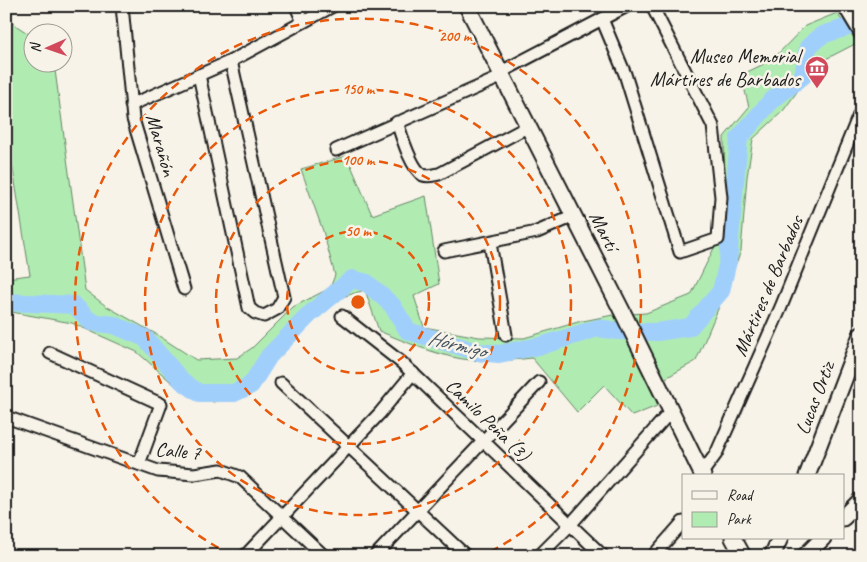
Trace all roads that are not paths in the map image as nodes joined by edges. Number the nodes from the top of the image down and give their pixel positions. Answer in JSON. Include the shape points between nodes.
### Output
{"nodes":[{"id":1,"x":122,"y":6,"type":"edge"},
{"id":2,"x":296,"y":6,"type":"edge"},
{"id":3,"x":333,"y":6,"type":"edge"},
{"id":4,"x":468,"y":6,"type":"edge"},
{"id":5,"x":627,"y":6,"type":"edge"},
{"id":6,"x":652,"y":6,"type":"edge"},
{"id":7,"x":846,"y":6,"type":"edge"},
{"id":8,"x":602,"y":19,"type":"junction"},
{"id":9,"x":303,"y":22,"type":"junction"},
{"id":10,"x":861,"y":31,"type":"edge"},
{"id":11,"x":231,"y":61,"type":"junction"},
{"id":12,"x":502,"y":74,"type":"junction"},
{"id":13,"x":199,"y":75,"type":"junction"},
{"id":14,"x":130,"y":105,"type":"junction"},
{"id":15,"x":861,"y":110,"type":"edge"},
{"id":16,"x":397,"y":122,"type":"junction"},
{"id":17,"x":528,"y":126,"type":"junction"},
{"id":18,"x":336,"y":150,"type":"dead end"},
{"id":19,"x":574,"y":216,"type":"junction"},
{"id":20,"x":490,"y":243,"type":"junction"},
{"id":21,"x":444,"y":251,"type":"dead end"},
{"id":22,"x":184,"y":290,"type":"dead end"},
{"id":23,"x":342,"y":316,"type":"dead end"},
{"id":24,"x":506,"y":336,"type":"dead end"},
{"id":25,"x":860,"y":341,"type":"edge"},
{"id":26,"x":50,"y":352,"type":"dead end"},
{"id":27,"x":413,"y":374,"type":"junction"},
{"id":28,"x":539,"y":382,"type":"dead end"},
{"id":29,"x":281,"y":383,"type":"dead end"},
{"id":30,"x":671,"y":411,"type":"junction"},
{"id":31,"x":6,"y":417,"type":"edge"},
{"id":32,"x":483,"y":442,"type":"junction"},
{"id":33,"x":348,"y":446,"type":"junction"},
{"id":34,"x":139,"y":464,"type":"junction"},
{"id":35,"x":702,"y":474,"type":"edge"},
{"id":36,"x":703,"y":474,"type":"edge"},
{"id":37,"x":808,"y":474,"type":"edge"},
{"id":38,"x":417,"y":510,"type":"junction"},
{"id":39,"x":281,"y":516,"type":"junction"},
{"id":40,"x":682,"y":523,"type":"edge"},
{"id":41,"x":570,"y":525,"type":"junction"},
{"id":42,"x":734,"y":540,"type":"edge"},
{"id":43,"x":734,"y":540,"type":"edge"},
{"id":44,"x":779,"y":540,"type":"edge"},
{"id":45,"x":821,"y":540,"type":"edge"},
{"id":46,"x":245,"y":556,"type":"edge"},
{"id":47,"x":324,"y":556,"type":"edge"},
{"id":48,"x":375,"y":556,"type":"edge"},
{"id":49,"x":466,"y":556,"type":"edge"},
{"id":50,"x":540,"y":556,"type":"edge"},
{"id":51,"x":603,"y":556,"type":"edge"},
{"id":52,"x":653,"y":556,"type":"edge"},
{"id":53,"x":738,"y":556,"type":"edge"},
{"id":54,"x":743,"y":556,"type":"edge"},
{"id":55,"x":772,"y":556,"type":"edge"},
{"id":56,"x":805,"y":556,"type":"edge"}],
"edges":[{"from":1,"to":14,"type":"street","name":"Marañón"},
{"from":2,"to":9,"type":"street"},
{"from":3,"to":9,"type":"street"},
{"from":4,"to":12,"type":"main road","name":"Martí"},
{"from":5,"to":8,"type":"street"},
{"from":6,"to":8,"type":"street","via":[[712,126],[721,197],[718,239],[680,252],[625,74]]},
{"from":7,"to":10,"type":"main road"},
{"from":8,"to":12,"type":"street"},
{"from":9,"to":11,"type":"street"},
{"from":11,"to":13,"type":"street"},
{"from":11,"to":13,"type":"street","via":[[284,297],[278,309],[264,316],[249,308]]},
{"from":12,"to":16,"type":"street"},
{"from":12,"to":17,"type":"main road","name":"Martí"},
{"from":13,"to":14,"type":"street"},
{"from":14,"to":22,"type":"street","name":"Marañón"},
{"from":15,"to":36,"type":"street","name":"Mártires de Barbados","via":[[782,307],[716,454]]},
{"from":16,"to":17,"type":"street","via":[[416,166],[421,174],[428,176],[438,174]]},
{"from":16,"to":18,"type":"street"},
{"from":17,"to":19,"type":"main road","name":"Martí"},
{"from":19,"to":20,"type":"street","via":[[537,232]]},
{"from":19,"to":30,"type":"main road","name":"Martí"},
{"from":20,"to":21,"type":"street"},
{"from":20,"to":24,"type":"street"},
{"from":23,"to":27,"type":"street","name":"Camilo Peña (3)"},
{"from":25,"to":37,"type":"main road","name":"Lucas Ortiz"},
{"from":26,"to":34,"type":"street","via":[[161,404]]},
{"from":27,"to":32,"type":"street","name":"Camilo Peña (3)"},
{"from":27,"to":33,"type":"street"},
{"from":28,"to":32,"type":"street"},
{"from":29,"to":33,"type":"street"},
{"from":30,"to":35,"type":"main road","name":"Martí"},
{"from":30,"to":41,"type":"street"},
{"from":31,"to":34,"type":"street","name":"Calle 7"},
{"from":32,"to":38,"type":"street"},
{"from":32,"to":41,"type":"street","name":"Camilo Peña (3)"},
{"from":33,"to":38,"type":"street"},
{"from":33,"to":39,"type":"street"},
{"from":34,"to":39,"type":"street","name":"Calle 7","via":[[158,472],[194,474],[221,470],[240,477]]},
{"from":38,"to":48,"type":"street"},
{"from":38,"to":49,"type":"street"},
{"from":39,"to":46,"type":"street"},
{"from":39,"to":47,"type":"street","name":"Calle 7"},
{"from":40,"to":52,"type":"street"},
{"from":41,"to":50,"type":"street"},
{"from":41,"to":51,"type":"street","name":"Camilo Peña (3)"},
{"from":42,"to":53,"type":"main road"},
{"from":43,"to":54,"type":"main road"},
{"from":44,"to":55,"type":"main road"},
{"from":45,"to":56,"type":"main road"}]}
